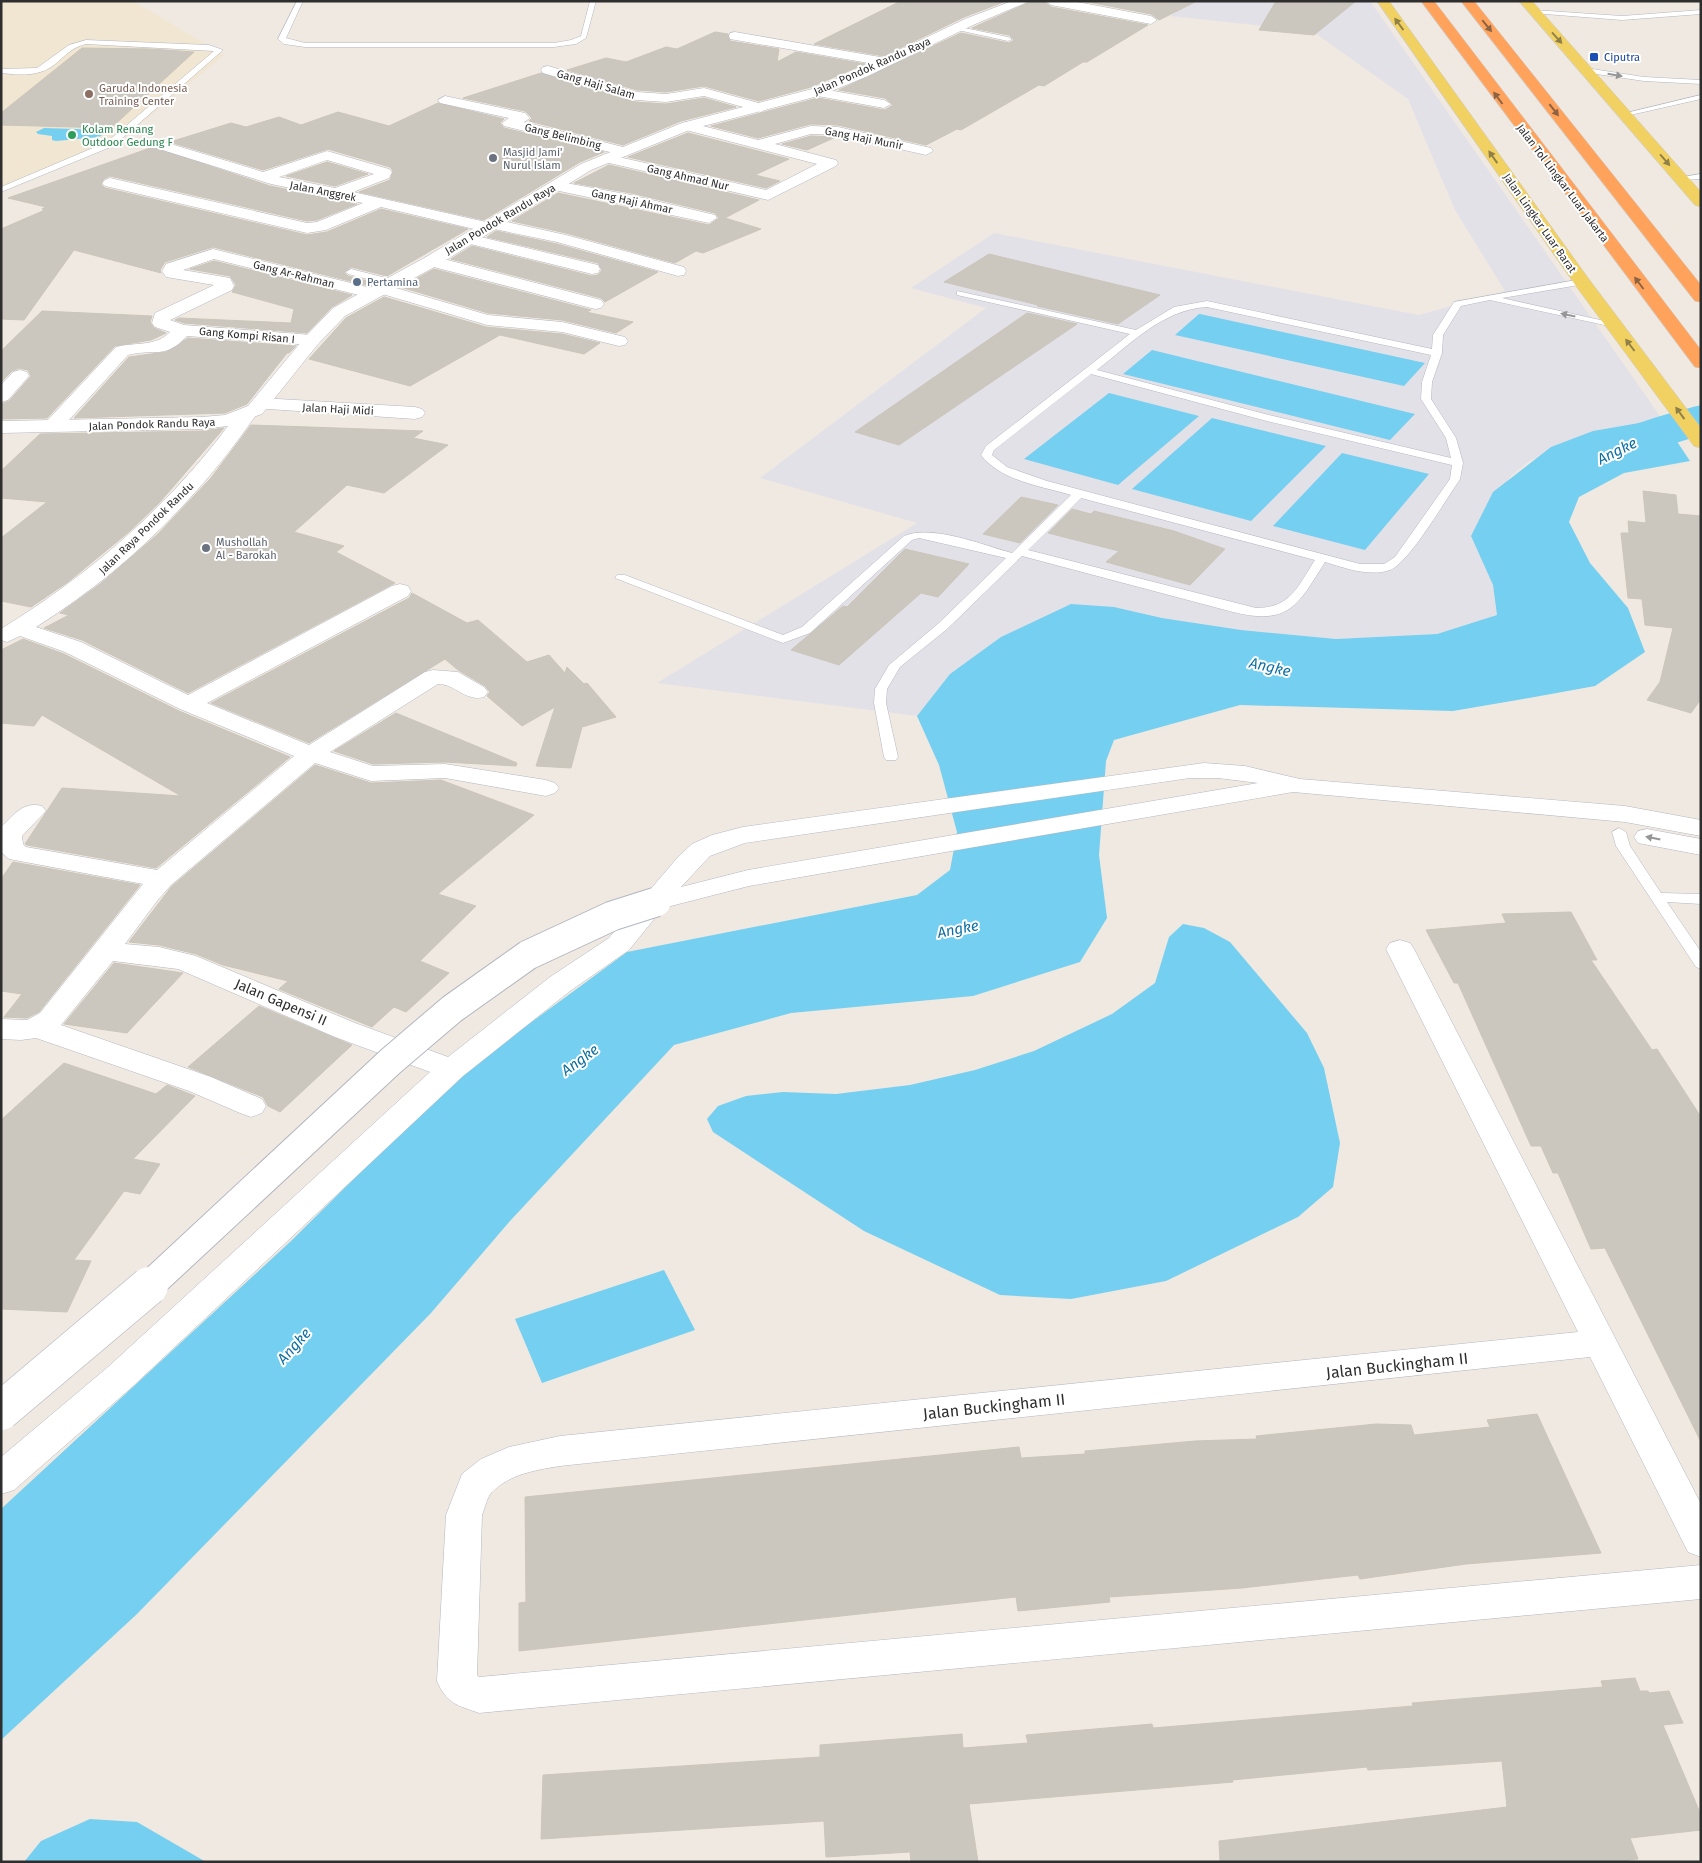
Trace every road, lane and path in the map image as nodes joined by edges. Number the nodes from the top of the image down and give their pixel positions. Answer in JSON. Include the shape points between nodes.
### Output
{"nodes":[{"id":1,"x":300,"y":1,"type":"edge"},
{"id":2,"x":593,"y":1,"type":"edge"},
{"id":3,"x":1024,"y":1,"type":"edge"},
{"id":4,"x":1051,"y":1,"type":"edge"},
{"id":5,"x":1383,"y":1,"type":"edge"},
{"id":6,"x":1427,"y":1,"type":"edge"},
{"id":7,"x":1467,"y":1,"type":"edge"},
{"id":8,"x":1529,"y":6,"type":"edge"},
{"id":9,"x":1701,"y":12,"type":"edge"},
{"id":10,"x":1150,"y":20,"type":"dead end"},
{"id":11,"x":955,"y":28,"type":"junction"},
{"id":12,"x":735,"y":36,"type":"dead end"},
{"id":13,"x":1008,"y":39,"type":"dead end"},
{"id":14,"x":886,"y":62,"type":"junction"},
{"id":15,"x":548,"y":70,"type":"dead end"},
{"id":16,"x":1586,"y":70,"type":"junction"},
{"id":17,"x":1,"y":71,"type":"edge"},
{"id":18,"x":1692,"y":82,"type":"junction"},
{"id":19,"x":1701,"y":82,"type":"edge"},
{"id":20,"x":1701,"y":88,"type":"edge"},
{"id":21,"x":817,"y":92,"type":"junction"},
{"id":22,"x":1701,"y":97,"type":"edge"},
{"id":23,"x":445,"y":100,"type":"dead end"},
{"id":24,"x":884,"y":104,"type":"dead end"},
{"id":25,"x":761,"y":108,"type":"junction"},
{"id":26,"x":1626,"y":114,"type":"junction"},
{"id":27,"x":687,"y":126,"type":"junction"},
{"id":28,"x":758,"y":144,"type":"junction"},
{"id":29,"x":161,"y":145,"type":"dead end"},
{"id":30,"x":622,"y":150,"type":"junction"},
{"id":31,"x":926,"y":151,"type":"dead end"},
{"id":32,"x":605,"y":158,"type":"junction"},
{"id":33,"x":1701,"y":176,"type":"edge"},
{"id":34,"x":264,"y":177,"type":"junction"},
{"id":35,"x":1680,"y":178,"type":"junction"},
{"id":36,"x":110,"y":183,"type":"dead end"},
{"id":37,"x":556,"y":186,"type":"junction"},
{"id":38,"x":1,"y":190,"type":"edge"},
{"id":39,"x":334,"y":194,"type":"junction"},
{"id":40,"x":380,"y":202,"type":"junction"},
{"id":41,"x":1701,"y":202,"type":"edge"},
{"id":42,"x":708,"y":218,"type":"dead end"},
{"id":43,"x":490,"y":226,"type":"junction"},
{"id":44,"x":468,"y":239,"type":"junction"},
{"id":45,"x":182,"y":248,"type":"dead end"},
{"id":46,"x":213,"y":255,"type":"junction"},
{"id":47,"x":432,"y":260,"type":"junction"},
{"id":48,"x":592,"y":269,"type":"dead end"},
{"id":49,"x":678,"y":271,"type":"dead end"},
{"id":50,"x":350,"y":272,"type":"dead end"},
{"id":51,"x":1582,"y":282,"type":"junction"},
{"id":52,"x":380,"y":288,"type":"junction"},
{"id":53,"x":960,"y":293,"type":"dead end"},
{"id":54,"x":1701,"y":297,"type":"edge"},
{"id":55,"x":1488,"y":298,"type":"junction"},
{"id":56,"x":595,"y":304,"type":"dead end"},
{"id":57,"x":1615,"y":326,"type":"junction"},
{"id":58,"x":182,"y":330,"type":"junction"},
{"id":59,"x":1138,"y":334,"type":"junction"},
{"id":60,"x":312,"y":340,"type":"junction"},
{"id":61,"x":619,"y":341,"type":"dead end"},
{"id":62,"x":1437,"y":352,"type":"junction"},
{"id":63,"x":1701,"y":363,"type":"edge"},
{"id":64,"x":1090,"y":371,"type":"junction"},
{"id":65,"x":20,"y":376,"type":"dead end"},
{"id":66,"x":1,"y":396,"type":"edge"},
{"id":67,"x":254,"y":410,"type":"junction"},
{"id":68,"x":416,"y":413,"type":"dead end"},
{"id":69,"x":52,"y":426,"type":"junction"},
{"id":70,"x":1,"y":427,"type":"edge"},
{"id":71,"x":1701,"y":442,"type":"edge"},
{"id":72,"x":1458,"y":463,"type":"junction"},
{"id":73,"x":1079,"y":494,"type":"junction"},
{"id":74,"x":1018,"y":554,"type":"junction"},
{"id":75,"x":1322,"y":558,"type":"junction"},
{"id":76,"x":621,"y":578,"type":"dead end"},
{"id":77,"x":400,"y":591,"type":"dead end"},
{"id":78,"x":9,"y":633,"type":"edge"},
{"id":79,"x":476,"y":692,"type":"dead end"},
{"id":80,"x":188,"y":704,"type":"junction"},
{"id":81,"x":311,"y":754,"type":"junction"},
{"id":82,"x":890,"y":757,"type":"dead end"},
{"id":83,"x":1298,"y":786,"type":"junction"},
{"id":84,"x":546,"y":788,"type":"dead end"},
{"id":85,"x":33,"y":811,"type":"dead end"},
{"id":86,"x":1622,"y":823,"type":"junction"},
{"id":87,"x":1701,"y":828,"type":"edge"},
{"id":88,"x":1701,"y":847,"type":"edge"},
{"id":89,"x":162,"y":879,"type":"junction"},
{"id":90,"x":1656,"y":897,"type":"junction"},
{"id":91,"x":1701,"y":899,"type":"edge"},
{"id":92,"x":1400,"y":949,"type":"dead end"},
{"id":93,"x":106,"y":951,"type":"junction"},
{"id":94,"x":1701,"y":964,"type":"edge"},
{"id":95,"x":39,"y":1028,"type":"junction"},
{"id":96,"x":1,"y":1029,"type":"edge"},
{"id":97,"x":452,"y":1069,"type":"junction"},
{"id":98,"x":251,"y":1106,"type":"dead end"},
{"id":99,"x":1600,"y":1344,"type":"junction"},
{"id":100,"x":1,"y":1411,"type":"edge"},
{"id":101,"x":1,"y":1479,"type":"edge"},
{"id":102,"x":1701,"y":1541,"type":"edge"},
{"id":103,"x":1701,"y":1582,"type":"edge"}],
"edges":[{"from":1,"to":2,"type":"lane","via":[[282,39],[287,42],[305,45],[554,45],[584,37]]},
{"from":3,"to":11,"type":"street","name":"Jalan Pondok Randu Raya"},
{"from":4,"to":10,"type":"street"},
{"from":51,"to":5,"type":"main road","name":"Jalan Lingkar Luar Barat","one_way":true},
{"from":63,"to":6,"type":"highway","name":"Jalan Tol Lingkar Luar Jakarta","one_way":true},
{"from":7,"to":54,"type":"highway","one_way":true},
{"from":8,"to":9,"type":"lane","via":[[1622,18]]},
{"from":8,"to":16,"type":"main road","one_way":true},
{"from":11,"to":13,"type":"lane"},
{"from":11,"to":14,"type":"street","name":"Jalan Pondok Randu Raya"},
{"from":12,"to":14,"type":"street"},
{"from":14,"to":21,"type":"street","name":"Jalan Pondok Randu Raya"},
{"from":15,"to":25,"type":"street","name":"Gang Haji Salam","via":[[636,96],[666,98],[704,92]]},
{"from":16,"to":18,"type":"lane","one_way":true,"via":[[1644,80]]},
{"from":16,"to":26,"type":"main road"},
{"from":17,"to":38,"type":"lane","via":[[42,69],[69,46],[86,42],[209,46],[219,50],[110,144]]},
{"from":18,"to":19,"type":"lane"},
{"from":18,"to":20,"type":"lane"},
{"from":21,"to":24,"type":"street"},
{"from":21,"to":25,"type":"street","name":"Jalan Pondok Randu Raya"},
{"from":22,"to":26,"type":"lane"},
{"from":23,"to":30,"type":"street","name":"Gang Belimbing","via":[[520,116],[523,118],[509,123]]},
{"from":25,"to":27,"type":"street","name":"Jalan Pondok Randu Raya"},
{"from":26,"to":35,"type":"main road","one_way":true},
{"from":27,"to":28,"type":"street"},
{"from":27,"to":30,"type":"street","name":"Jalan Pondok Randu Raya"},
{"from":28,"to":31,"type":"street","name":"Gang Haji Munir","via":[[823,129]]},
{"from":28,"to":32,"type":"street","name":"Gang Ahmad Nur","via":[[831,162],[772,195]]},
{"from":29,"to":34,"type":"street","name":"Jalan Anggrek"},
{"from":30,"to":32,"type":"street","name":"Jalan Pondok Randu Raya"},
{"from":32,"to":37,"type":"street","name":"Jalan Pondok Randu Raya"},
{"from":33,"to":35,"type":"lane"},
{"from":34,"to":39,"type":"street","name":"Jalan Anggrek"},
{"from":34,"to":39,"type":"street","via":[[328,155],[384,172]]},
{"from":35,"to":41,"type":"main road"},
{"from":36,"to":40,"type":"street","via":[[306,228],[320,227]]},
{"from":37,"to":42,"type":"street","name":"Gang Haji Ahmar"},
{"from":37,"to":43,"type":"street","name":"Jalan Pondok Randu Raya"},
{"from":39,"to":40,"type":"street","name":"Jalan Anggrek"},
{"from":40,"to":43,"type":"street","name":"Jalan Anggrek"},
{"from":43,"to":44,"type":"street","name":"Jalan Pondok Randu Raya"},
{"from":43,"to":49,"type":"street","name":"Jalan Anggrek","via":[[560,238]]},
{"from":44,"to":47,"type":"street","name":"Jalan Pondok Randu Raya"},
{"from":44,"to":48,"type":"street"},
{"from":45,"to":46,"type":"street","name":"Gang Ar-Rahman"},
{"from":46,"to":52,"type":"street","name":"Gang Ar-Rahman"},
{"from":46,"to":58,"type":"street","name":"Gang Kompi Risan I","via":[[171,270],[175,274],[226,284],[161,318],[160,322]]},
{"from":47,"to":52,"type":"street","name":"Jalan Pondok Randu Raya"},
{"from":47,"to":56,"type":"street"},
{"from":50,"to":52,"type":"lane"},
{"from":51,"to":55,"type":"lane"},
{"from":51,"to":57,"type":"main road","name":"Jalan Lingkar Luar Barat"},
{"from":52,"to":60,"type":"street","name":"Jalan Pondok Randu Raya","via":[[339,312]]},
{"from":52,"to":61,"type":"street","name":"Gang Ar-Rahman","via":[[487,320],[562,327]]},
{"from":53,"to":59,"type":"lane"},
{"from":57,"to":55,"type":"lane","one_way":true},
{"from":55,"to":62,"type":"lane","via":[[1457,304],[1438,335]]},
{"from":71,"to":57,"type":"main road","name":"Jalan Lingkar Luar Barat","one_way":true},
{"from":58,"to":60,"type":"street","name":"Gang Kompi Risan I"},
{"from":58,"to":69,"type":"street","via":[[165,347],[131,348],[117,354]]},
{"from":59,"to":62,"type":"lane","via":[[1176,308],[1207,304]]},
{"from":59,"to":64,"type":"lane"},
{"from":60,"to":67,"type":"street","name":"Jalan Pondok Randu Raya"},
{"from":62,"to":72,"type":"lane","via":[[1427,382],[1426,399],[1451,438]]},
{"from":64,"to":72,"type":"lane","via":[[1267,418]]},
{"from":64,"to":73,"type":"lane","via":[[990,448],[986,455],[992,463],[1012,472]]},
{"from":65,"to":66,"type":"street"},
{"from":67,"to":68,"type":"street","name":"Jalan Haji Midi"},
{"from":67,"to":69,"type":"street","name":"Jalan Pondok Randu Raya","via":[[228,420],[202,423]]},
{"from":67,"to":78,"type":"street","name":"Jalan Raya Pondok Randu","via":[[202,474],[117,558],[97,575]]},
{"from":69,"to":70,"type":"street","name":"Jalan Pondok Randu Raya"},
{"from":72,"to":75,"type":"lane","via":[[1455,479],[1393,564],[1367,568]]},
{"from":73,"to":74,"type":"lane"},
{"from":73,"to":75,"type":"lane"},
{"from":74,"to":75,"type":"lane","via":[[1263,614],[1282,611],[1291,604]]},
{"from":74,"to":76,"type":"lane","via":[[917,534],[908,538],[806,630],[783,639]]},
{"from":74,"to":82,"type":"lane","via":[[943,626],[895,666],[880,689]]},
{"from":77,"to":80,"type":"street"},
{"from":78,"to":80,"type":"street","via":[[73,647]]},
{"from":79,"to":81,"type":"street","via":[[450,677],[433,677]]},
{"from":80,"to":81,"type":"street"},
{"from":81,"to":84,"type":"street","via":[[372,774],[445,771]]},
{"from":81,"to":89,"type":"street"},
{"from":83,"to":86,"type":"street","via":[[1572,809]]},
{"from":83,"to":97,"type":"street","via":[[1247,773],[1190,771],[743,835],[700,850],[619,944],[560,984]]},
{"from":83,"to":100,"type":"street","bridge":true,"via":[[1224,795],[748,878],[612,916],[528,955],[416,1039],[147,1288]]},
{"from":85,"to":89,"type":"street","via":[[9,834],[10,846],[18,853]]},
{"from":86,"to":87,"type":"street"},
{"from":88,"to":86,"type":"street","one_way":true},
{"from":86,"to":90,"type":"lane","via":[[1623,846]]},
{"from":89,"to":93,"type":"street","via":[[147,894]]},
{"from":90,"to":91,"type":"lane"},
{"from":90,"to":94,"type":"lane"},
{"from":92,"to":99,"type":"street"},
{"from":93,"to":95,"type":"street","via":[[50,1020]]},
{"from":93,"to":97,"type":"street","name":"Jalan Gapensi II","via":[[186,962],[345,1030]]},
{"from":95,"to":96,"type":"street","via":[[22,1032]]},
{"from":95,"to":98,"type":"street","via":[[200,1084]]},
{"from":97,"to":101,"type":"street","via":[[120,1377]]},
{"from":99,"to":102,"type":"street"},
{"from":99,"to":103,"type":"street","name":"Jalan Buckingham II","via":[[570,1450],[532,1457],[494,1470],[475,1485],[464,1515],[457,1681],[464,1689],[479,1695]]}]}
